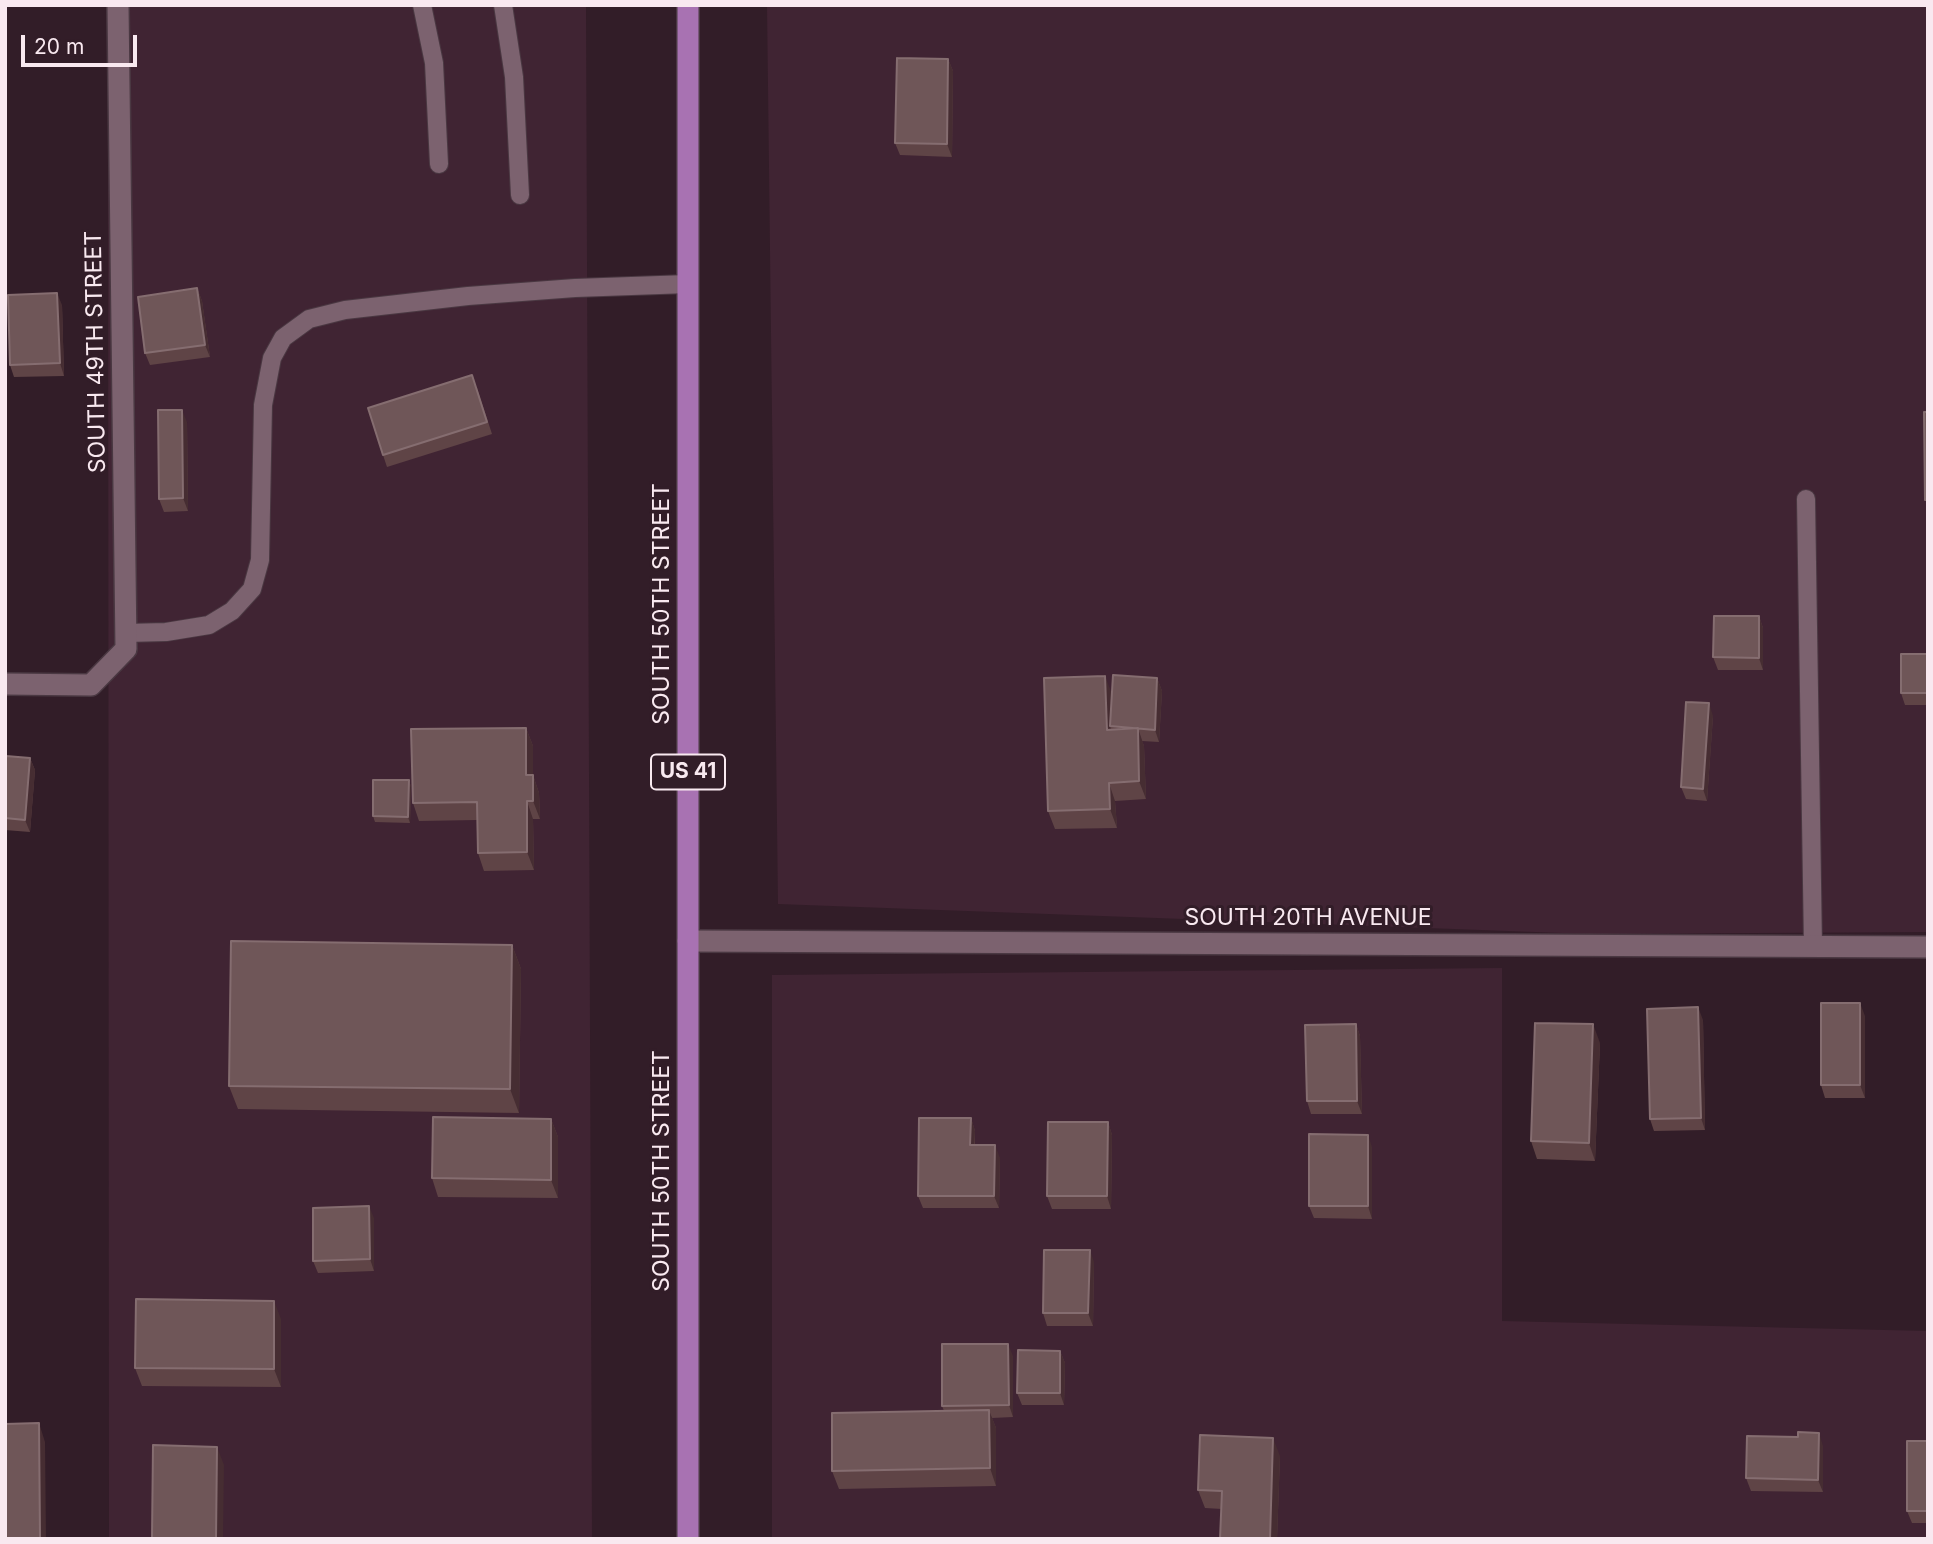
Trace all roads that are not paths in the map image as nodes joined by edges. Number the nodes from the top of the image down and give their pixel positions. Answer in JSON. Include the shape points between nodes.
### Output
{"nodes":[{"id":1,"x":118,"y":5,"type":"edge"},
{"id":2,"x":422,"y":5,"type":"edge"},
{"id":3,"x":503,"y":5,"type":"edge"},
{"id":4,"x":688,"y":5,"type":"edge"},
{"id":5,"x":439,"y":164,"type":"dead end"},
{"id":6,"x":520,"y":195,"type":"dead end"},
{"id":7,"x":688,"y":284,"type":"junction"},
{"id":8,"x":1806,"y":499,"type":"dead end"},
{"id":9,"x":126,"y":633,"type":"junction"},
{"id":10,"x":5,"y":684,"type":"edge"},
{"id":11,"x":688,"y":941,"type":"junction"},
{"id":12,"x":1814,"y":947,"type":"junction"},
{"id":13,"x":1928,"y":947,"type":"edge"},
{"id":14,"x":688,"y":1539,"type":"edge"}],
"edges":[{"from":1,"to":9,"type":"street","name":"SOUTH 49TH STREET"},
{"from":2,"to":5,"type":"lane","via":[[435,63]]},
{"from":3,"to":6,"type":"lane","via":[[514,77]]},
{"from":4,"to":7,"type":"main road","name":"SOUTH 50TH STREET","number":"US 41"},
{"from":7,"to":9,"type":"lane","via":[[468,296],[345,310],[309,319],[283,338],[272,358],[263,405],[260,560],[252,589],[232,611],[209,625]]},
{"from":7,"to":11,"type":"main road","name":"SOUTH 50TH STREET","number":"US 41"},
{"from":8,"to":12,"type":"lane"},
{"from":9,"to":10,"type":"street","name":"SOUTH 49TH STREET","via":[[126,649],[91,685]]},
{"from":11,"to":12,"type":"street","name":"SOUTH 20TH AVENUE"},
{"from":11,"to":14,"type":"main road","name":"SOUTH 50TH STREET","number":"US 41"},
{"from":12,"to":13,"type":"street","name":"SOUTH 20TH AVENUE"}]}
